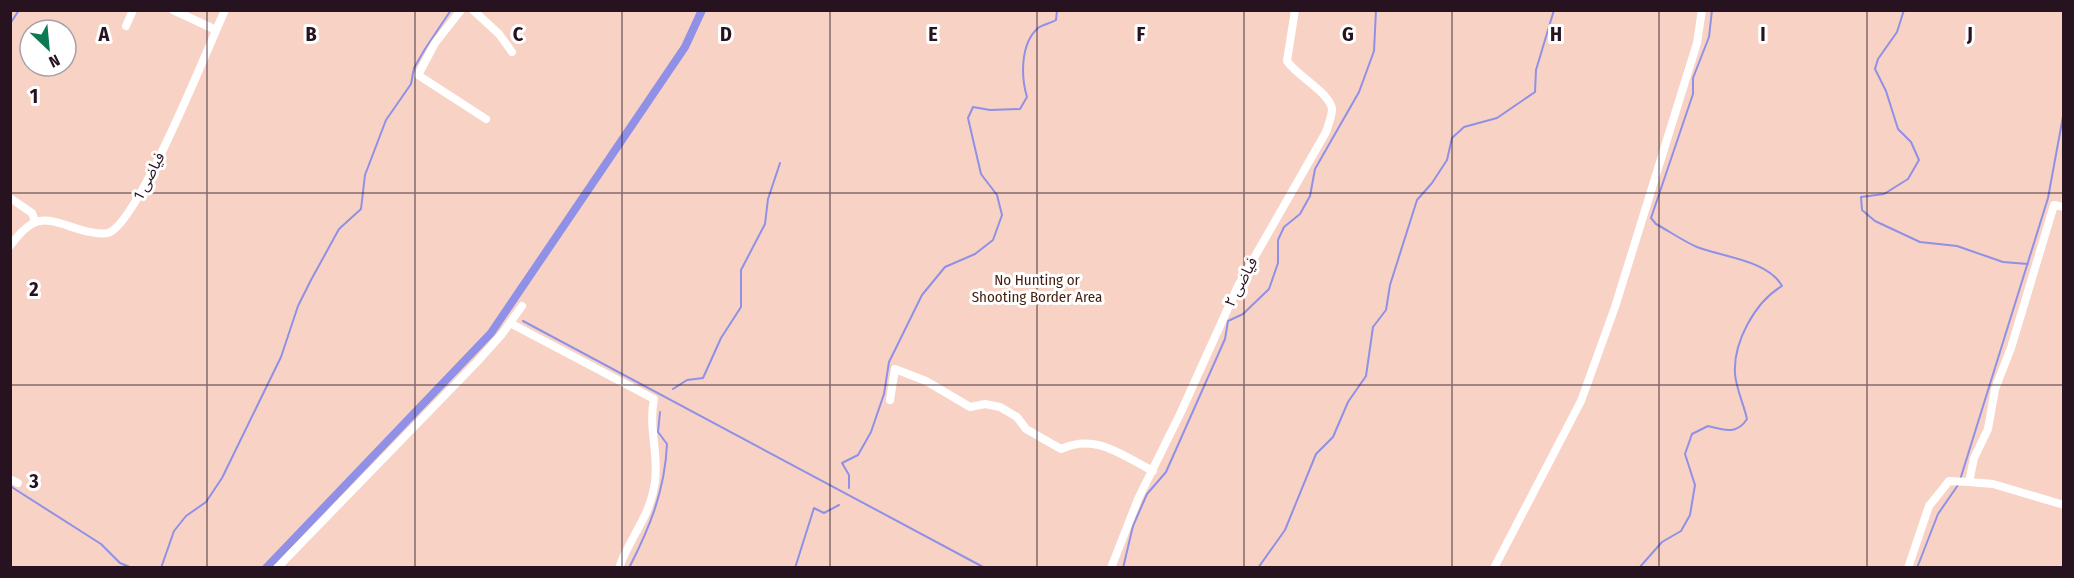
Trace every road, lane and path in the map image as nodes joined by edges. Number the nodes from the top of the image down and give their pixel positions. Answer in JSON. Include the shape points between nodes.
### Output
{"nodes":[{"id":1,"x":133,"y":10,"type":"edge"},
{"id":2,"x":173,"y":10,"type":"edge"},
{"id":3,"x":225,"y":10,"type":"edge"},
{"id":4,"x":461,"y":10,"type":"edge"},
{"id":5,"x":473,"y":10,"type":"edge"},
{"id":6,"x":1295,"y":10,"type":"edge"},
{"id":7,"x":1701,"y":10,"type":"edge"},
{"id":8,"x":126,"y":26,"type":"dead end"},
{"id":9,"x":216,"y":30,"type":"junction"},
{"id":10,"x":512,"y":52,"type":"dead end"},
{"id":11,"x":486,"y":119,"type":"dead end"},
{"id":12,"x":10,"y":198,"type":"edge"},
{"id":13,"x":2064,"y":207,"type":"edge"},
{"id":14,"x":34,"y":221,"type":"junction"},
{"id":15,"x":10,"y":246,"type":"edge"},
{"id":16,"x":522,"y":306,"type":"dead end"},
{"id":17,"x":510,"y":323,"type":"junction"},
{"id":18,"x":890,"y":400,"type":"dead end"},
{"id":19,"x":1153,"y":471,"type":"junction"},
{"id":20,"x":1967,"y":482,"type":"junction"},
{"id":21,"x":2064,"y":505,"type":"edge"},
{"id":22,"x":277,"y":567,"type":"edge"},
{"id":23,"x":619,"y":567,"type":"edge"},
{"id":24,"x":1111,"y":567,"type":"edge"},
{"id":25,"x":1494,"y":567,"type":"edge"},
{"id":26,"x":1908,"y":567,"type":"edge"}],
"edges":[{"from":1,"to":8,"type":"street"},
{"from":2,"to":9,"type":"street"},
{"from":3,"to":9,"type":"street","name":"فیاضی 1"},
{"from":4,"to":11,"type":"street","via":[[435,43],[418,75]]},
{"from":5,"to":10,"type":"street"},
{"from":6,"to":19,"type":"street","name":"فیاضی ۲","via":[[1287,61],[1325,96],[1332,109],[1326,132],[1238,286]]},
{"from":7,"to":25,"type":"street","via":[[1697,43],[1615,307],[1581,401]]},
{"from":9,"to":14,"type":"street","name":"فیاضی 1","via":[[168,138],[120,225],[108,233],[97,234],[44,220]]},
{"from":12,"to":14,"type":"street","via":[[32,213]]},
{"from":13,"to":20,"type":"street","via":[[2054,206],[1995,389],[1988,429]]},
{"from":14,"to":15,"type":"street","via":[[25,226]]},
{"from":16,"to":17,"type":"street"},
{"from":17,"to":22,"type":"street","via":[[476,363]]},
{"from":17,"to":23,"type":"street","via":[[654,399],[650,417],[658,457],[655,484],[648,514]]},
{"from":18,"to":19,"type":"street","via":[[895,369],[970,406],[1000,407],[1017,417],[1026,429],[1061,449],[1076,442],[1092,441]]},
{"from":19,"to":24,"type":"street","name":"فیاضی ۲"},
{"from":20,"to":21,"type":"street","via":[[1993,484]]},
{"from":20,"to":26,"type":"street","via":[[1949,481],[1929,506]]}]}
